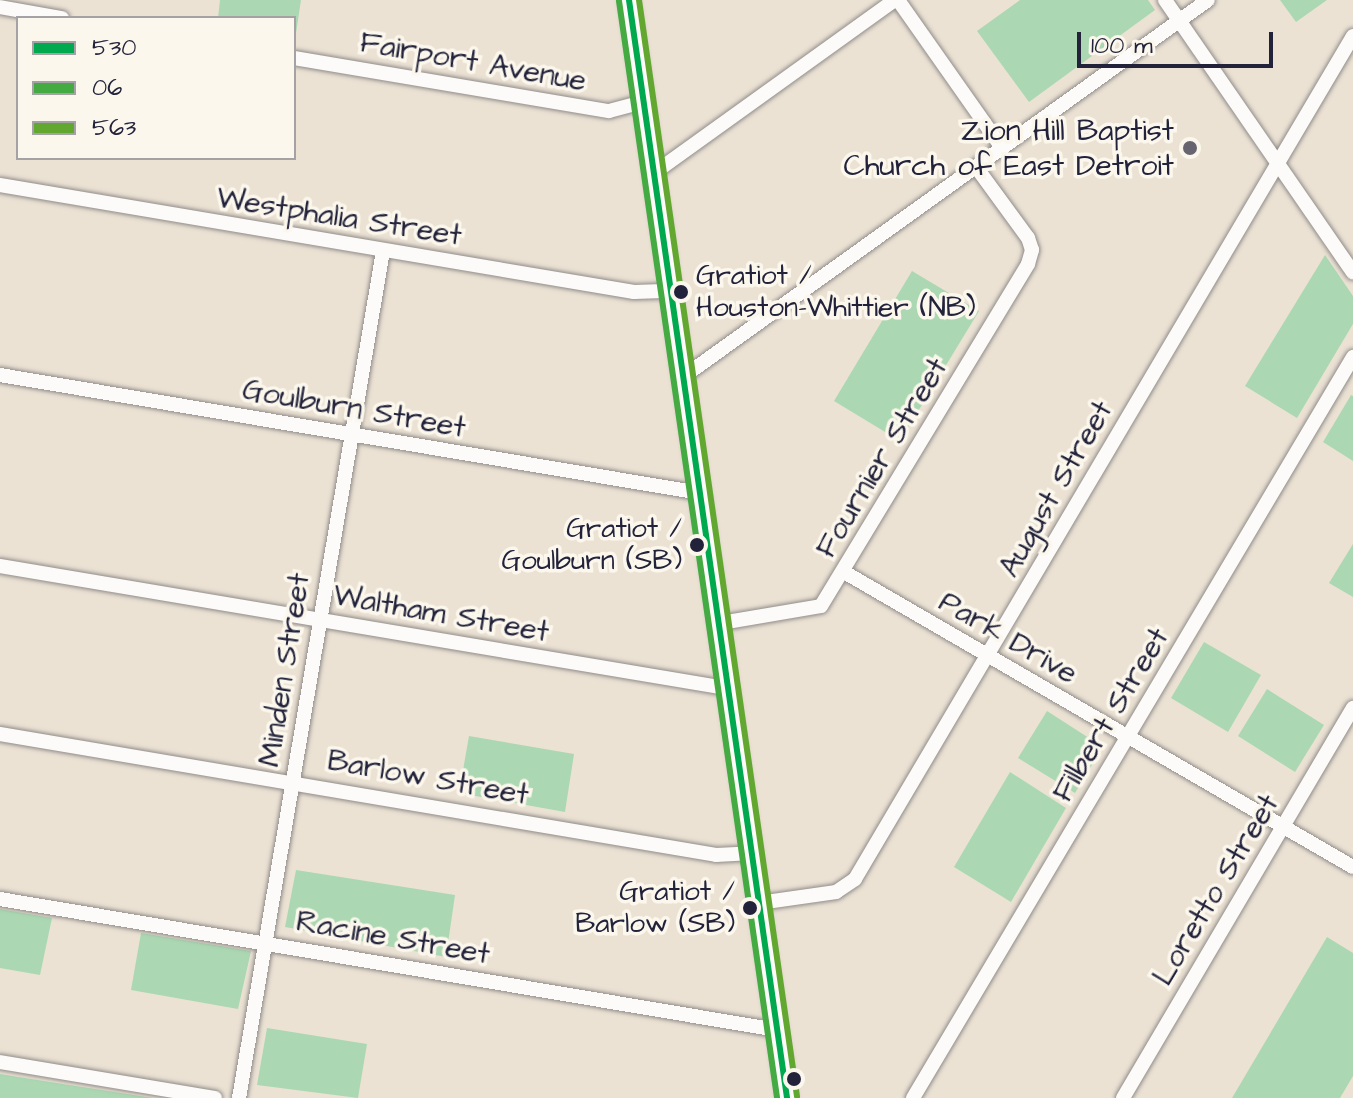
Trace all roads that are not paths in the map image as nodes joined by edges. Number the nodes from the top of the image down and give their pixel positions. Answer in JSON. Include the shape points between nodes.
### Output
{"nodes":[{"id":1,"x":629,"y":0,"type":"edge"},
{"id":2,"x":896,"y":0,"type":"edge"},
{"id":3,"x":1165,"y":0,"type":"edge"},
{"id":4,"x":1208,"y":0,"type":"edge"},
{"id":5,"x":0,"y":7,"type":"edge"},
{"id":6,"x":51,"y":16,"type":"edge"},
{"id":7,"x":1179,"y":21,"type":"junction"},
{"id":8,"x":1353,"y":36,"type":"edge"},
{"id":9,"x":296,"y":58,"type":"edge"},
{"id":10,"x":643,"y":102,"type":"junction"},
{"id":11,"x":1002,"y":148,"type":"junction"},
{"id":12,"x":1278,"y":164,"type":"junction"},
{"id":13,"x":976,"y":167,"type":"junction"},
{"id":14,"x":654,"y":173,"type":"junction"},
{"id":15,"x":0,"y":185,"type":"edge"},
{"id":16,"x":383,"y":251,"type":"junction"},
{"id":17,"x":1353,"y":273,"type":"edge"},
{"id":18,"x":671,"y":291,"type":"junction"},
{"id":19,"x":1353,"y":357,"type":"edge"},
{"id":20,"x":0,"y":375,"type":"edge"},
{"id":21,"x":683,"y":377,"type":"junction"},
{"id":22,"x":348,"y":434,"type":"junction"},
{"id":23,"x":700,"y":493,"type":"junction"},
{"id":24,"x":0,"y":566,"type":"edge"},
{"id":25,"x":844,"y":572,"type":"junction"},
{"id":26,"x":320,"y":618,"type":"junction"},
{"id":27,"x":721,"y":623,"type":"junction"},
{"id":28,"x":988,"y":657,"type":"junction"},
{"id":29,"x":731,"y":689,"type":"junction"},
{"id":30,"x":1353,"y":708,"type":"edge"},
{"id":31,"x":0,"y":734,"type":"edge"},
{"id":32,"x":1128,"y":738,"type":"junction"},
{"id":33,"x":295,"y":782,"type":"junction"},
{"id":34,"x":1282,"y":828,"type":"junction"},
{"id":35,"x":752,"y":853,"type":"junction"},
{"id":36,"x":1353,"y":867,"type":"edge"},
{"id":37,"x":0,"y":899,"type":"edge"},
{"id":38,"x":759,"y":903,"type":"junction"},
{"id":39,"x":265,"y":943,"type":"junction"},
{"id":40,"x":777,"y":1030,"type":"junction"},
{"id":41,"x":0,"y":1062,"type":"edge"},
{"id":42,"x":215,"y":1098,"type":"edge"},
{"id":43,"x":239,"y":1098,"type":"edge"},
{"id":44,"x":787,"y":1098,"type":"edge"},
{"id":45,"x":913,"y":1098,"type":"edge"},
{"id":46,"x":1123,"y":1098,"type":"edge"}],
"edges":[{"from":1,"to":10,"type":"main road"},
{"from":2,"to":11,"type":"street"},
{"from":2,"to":14,"type":"street"},
{"from":3,"to":7,"type":"street"},
{"from":4,"to":7,"type":"street"},
{"from":5,"to":6,"type":"street"},
{"from":7,"to":11,"type":"street"},
{"from":7,"to":12,"type":"street"},
{"from":8,"to":12,"type":"street","name":"August Street"},
{"from":9,"to":10,"type":"street","name":"Fairport Avenue","via":[[609,111]]},
{"from":10,"to":14,"type":"main road"},
{"from":11,"to":13,"type":"street"},
{"from":12,"to":17,"type":"street"},
{"from":12,"to":28,"type":"street","name":"August Street"},
{"from":13,"to":21,"type":"street"},
{"from":13,"to":25,"type":"street","name":"Fournier Street","via":[[1028,238],[1028,264]]},
{"from":14,"to":18,"type":"main road"},
{"from":15,"to":16,"type":"street","name":"Westphalia Street"},
{"from":16,"to":18,"type":"street","name":"Westphalia Street","via":[[634,292]]},
{"from":16,"to":22,"type":"street","name":"Minden Street"},
{"from":18,"to":21,"type":"main road"},
{"from":19,"to":32,"type":"street","name":"Filbert Street"},
{"from":20,"to":22,"type":"street","name":"Goulburn Street"},
{"from":21,"to":23,"type":"main road"},
{"from":22,"to":23,"type":"street","name":"Goulburn Street"},
{"from":22,"to":26,"type":"street","name":"Minden Street"},
{"from":23,"to":27,"type":"main road"},
{"from":24,"to":26,"type":"street","name":"Waltham Street"},
{"from":25,"to":27,"type":"street","name":"Fournier Street","via":[[821,606]]},
{"from":25,"to":28,"type":"street","name":"Park Drive"},
{"from":26,"to":29,"type":"street","name":"Waltham Street"},
{"from":26,"to":33,"type":"street","name":"Minden Street"},
{"from":27,"to":29,"type":"main road"},
{"from":28,"to":32,"type":"street","name":"Park Drive"},
{"from":28,"to":38,"type":"street","name":"August Street","via":[[848,888]]},
{"from":29,"to":35,"type":"main road"},
{"from":30,"to":34,"type":"street","name":"Loretto Street"},
{"from":31,"to":33,"type":"street","name":"Barlow Street"},
{"from":32,"to":34,"type":"street","name":"Park Drive"},
{"from":32,"to":45,"type":"street","name":"Filbert Street"},
{"from":33,"to":35,"type":"street","name":"Barlow Street","via":[[716,855]]},
{"from":33,"to":39,"type":"street","name":"Minden Street"},
{"from":34,"to":36,"type":"street","name":"Park Drive"},
{"from":34,"to":46,"type":"street","name":"Loretto Street"},
{"from":35,"to":38,"type":"main road"},
{"from":37,"to":39,"type":"street","name":"Racine Street"},
{"from":38,"to":40,"type":"main road"},
{"from":39,"to":40,"type":"street","name":"Racine Street"},
{"from":39,"to":43,"type":"street","name":"Minden Street"},
{"from":40,"to":44,"type":"main road"},
{"from":41,"to":42,"type":"street"}]}
